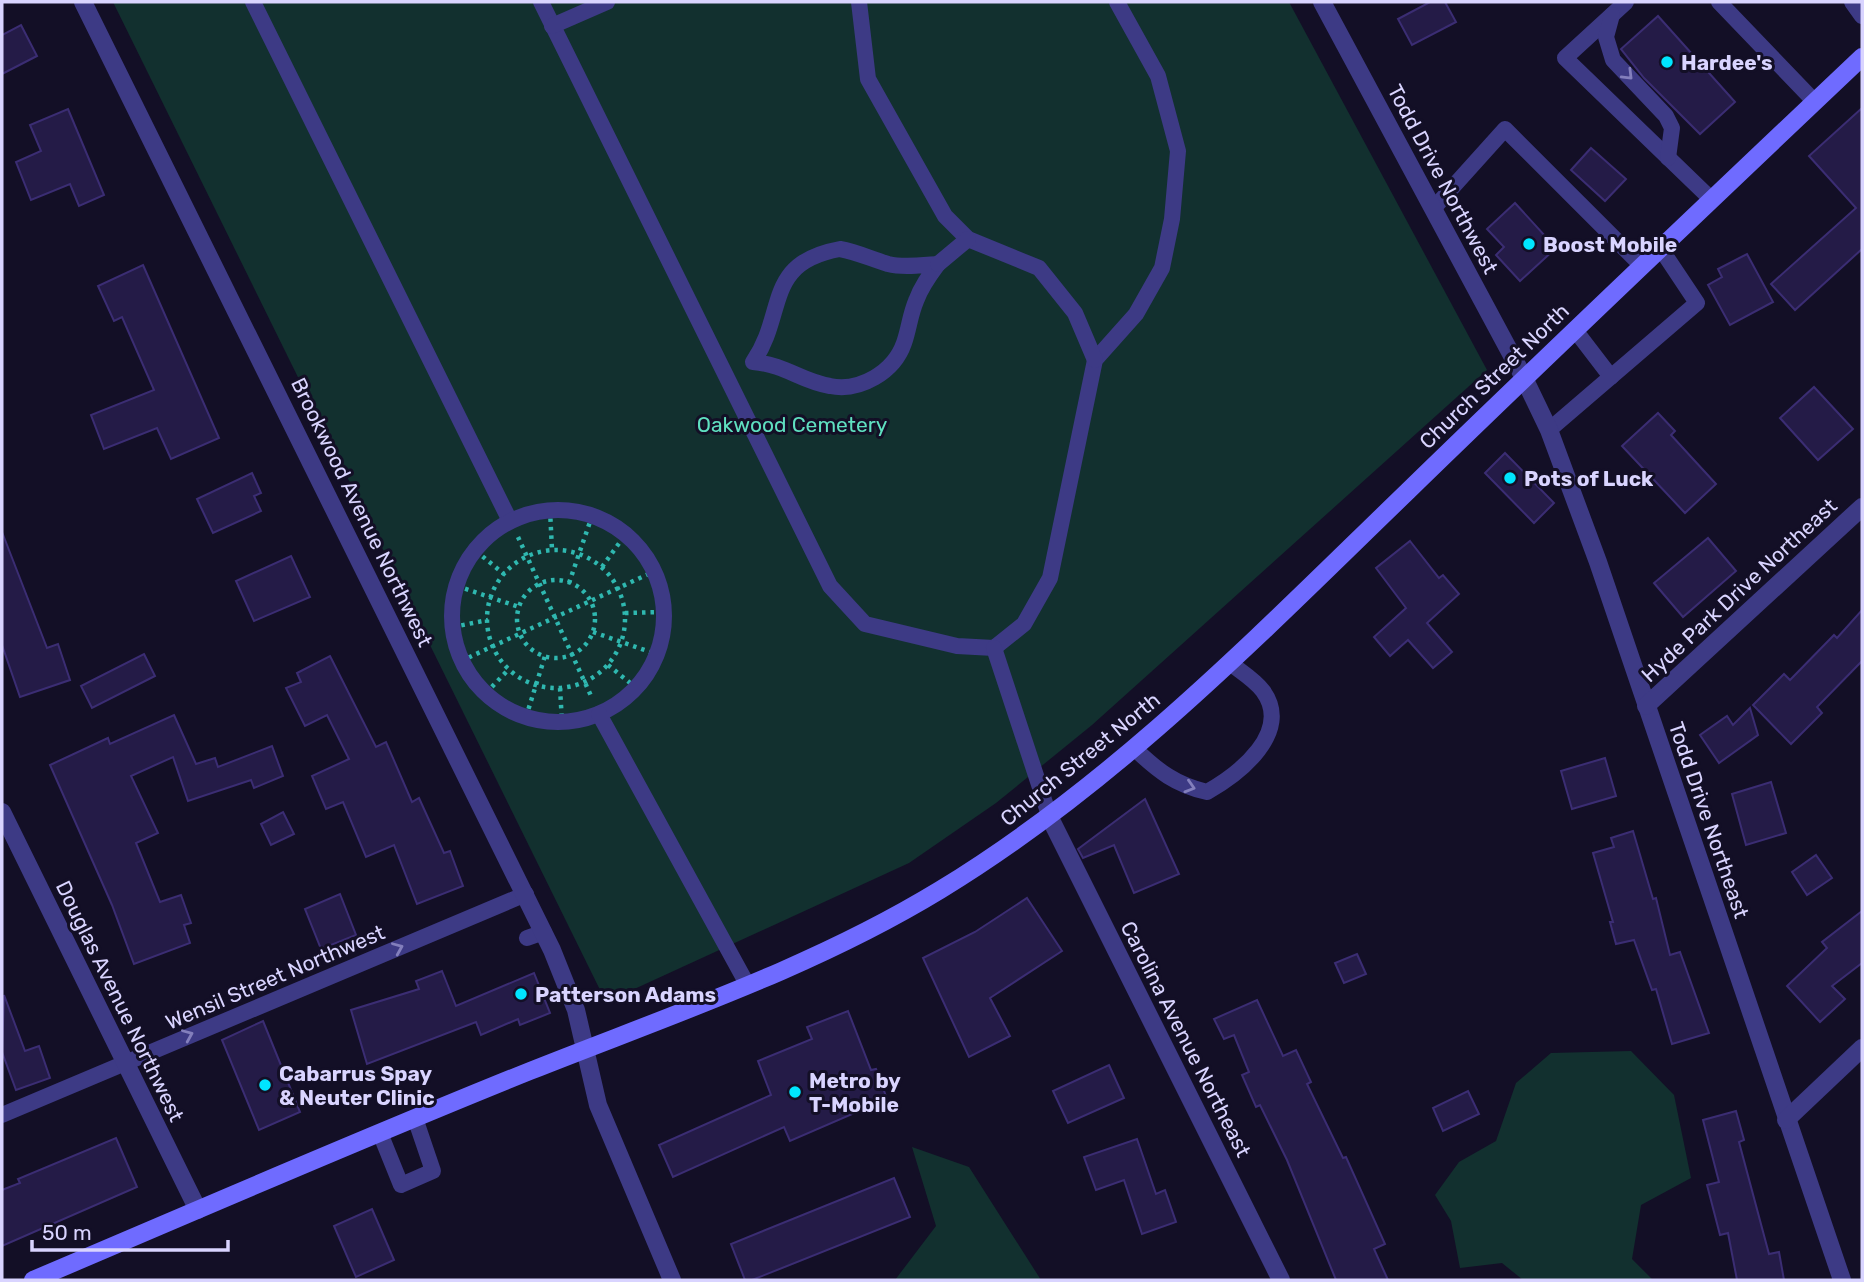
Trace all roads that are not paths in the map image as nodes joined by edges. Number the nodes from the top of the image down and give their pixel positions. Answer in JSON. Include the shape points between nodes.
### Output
{"nodes":[{"id":1,"x":83,"y":2,"type":"edge"},
{"id":2,"x":253,"y":2,"type":"edge"},
{"id":3,"x":541,"y":2,"type":"edge"},
{"id":4,"x":607,"y":2,"type":"edge"},
{"id":5,"x":859,"y":2,"type":"edge"},
{"id":6,"x":1117,"y":2,"type":"edge"},
{"id":7,"x":1322,"y":2,"type":"edge"},
{"id":8,"x":1626,"y":2,"type":"edge"},
{"id":9,"x":1719,"y":2,"type":"edge"},
{"id":10,"x":1852,"y":2,"type":"edge"},
{"id":11,"x":1612,"y":15,"type":"junction"},
{"id":12,"x":1862,"y":16,"type":"edge"},
{"id":13,"x":552,"y":26,"type":"junction"},
{"id":14,"x":1862,"y":57,"type":"edge"},
{"id":15,"x":1815,"y":102,"type":"junction"},
{"id":16,"x":1668,"y":158,"type":"junction"},
{"id":17,"x":1712,"y":200,"type":"junction"},
{"id":18,"x":1433,"y":209,"type":"junction"},
{"id":19,"x":968,"y":239,"type":"junction"},
{"id":20,"x":1661,"y":249,"type":"junction"},
{"id":21,"x":938,"y":264,"type":"junction"},
{"id":22,"x":1642,"y":266,"type":"junction"},
{"id":23,"x":1575,"y":330,"type":"junction"},
{"id":24,"x":1095,"y":360,"type":"junction"},
{"id":25,"x":752,"y":362,"type":"junction"},
{"id":26,"x":724,"y":375,"type":"junction"},
{"id":27,"x":1611,"y":377,"type":"junction"},
{"id":28,"x":1524,"y":378,"type":"junction"},
{"id":29,"x":1549,"y":430,"type":"junction"},
{"id":30,"x":1862,"y":507,"type":"edge"},
{"id":31,"x":510,"y":520,"type":"junction"},
{"id":32,"x":994,"y":648,"type":"junction"},
{"id":33,"x":1230,"y":663,"type":"junction"},
{"id":34,"x":1646,"y":706,"type":"junction"},
{"id":35,"x":599,"y":714,"type":"junction"},
{"id":36,"x":1135,"y":749,"type":"junction"},
{"id":37,"x":2,"y":813,"type":"edge"},
{"id":38,"x":1050,"y":818,"type":"junction"},
{"id":39,"x":526,"y":894,"type":"junction"},
{"id":40,"x":747,"y":984,"type":"junction"},
{"id":41,"x":1862,"y":1048,"type":"edge"},
{"id":42,"x":586,"y":1049,"type":"junction"},
{"id":43,"x":125,"y":1061,"type":"junction"},
{"id":44,"x":2,"y":1115,"type":"edge"},
{"id":45,"x":415,"y":1118,"type":"junction"},
{"id":46,"x":1786,"y":1120,"type":"junction"},
{"id":47,"x":380,"y":1133,"type":"junction"},
{"id":48,"x":198,"y":1210,"type":"junction"},
{"id":49,"x":33,"y":1280,"type":"edge"},
{"id":50,"x":672,"y":1280,"type":"edge"},
{"id":51,"x":1281,"y":1280,"type":"edge"},
{"id":52,"x":1842,"y":1280,"type":"edge"}],
"edges":[{"from":1,"to":39,"type":"street","name":"Brookwood Avenue Northwest"},
{"from":2,"to":31,"type":"lane"},
{"from":3,"to":13,"type":"lane"},
{"from":4,"to":13,"type":"lane"},
{"from":5,"to":19,"type":"lane","via":[[869,79],[928,190]]},
{"from":6,"to":24,"type":"lane","via":[[1158,76],[1178,151],[1162,268],[1136,314]]},
{"from":7,"to":18,"type":"street","name":"Todd Drive Northwest"},
{"from":8,"to":11,"type":"lane"},
{"from":9,"to":15,"type":"lane"},
{"from":10,"to":12,"type":"lane"},
{"from":11,"to":16,"type":"lane","one_way":true,"via":[[1606,37],[1613,60],[1666,116],[1672,128]]},
{"from":11,"to":16,"type":"lane","via":[[1565,58]]},
{"from":13,"to":26,"type":"lane"},
{"from":14,"to":15,"type":"main road","name":"Church Street North"},
{"from":15,"to":17,"type":"main road","name":"Church Street North"},
{"from":16,"to":17,"type":"lane"},
{"from":17,"to":20,"type":"main road","name":"Church Street North"},
{"from":18,"to":22,"type":"lane","via":[[1505,129]]},
{"from":18,"to":28,"type":"street","name":"Todd Drive Northwest"},
{"from":19,"to":21,"type":"lane"},
{"from":19,"to":24,"type":"lane","via":[[1039,268],[1075,313]]},
{"from":20,"to":22,"type":"main road","name":"Church Street North"},
{"from":20,"to":27,"type":"lane","via":[[1697,303]]},
{"from":21,"to":25,"type":"lane","via":[[888,264],[840,249],[817,254],[797,265],[782,282],[764,345]]},
{"from":21,"to":25,"type":"lane","via":[[915,302],[904,346],[874,378],[853,386],[831,387],[788,368]]},
{"from":22,"to":23,"type":"main road","name":"Church Street North"},
{"from":23,"to":27,"type":"lane"},
{"from":23,"to":28,"type":"main road","name":"Church Street North"},
{"from":24,"to":32,"type":"lane","via":[[1050,578],[1024,624]]},
{"from":25,"to":26,"type":"lane"},
{"from":26,"to":32,"type":"lane","via":[[830,586],[865,624],[957,646]]},
{"from":27,"to":29,"type":"lane"},
{"from":28,"to":29,"type":"street","name":"Todd Drive Northeast"},
{"from":28,"to":33,"type":"main road","name":"Church Street North"},
{"from":29,"to":34,"type":"street","name":"Todd Drive Northeast"},
{"from":30,"to":34,"type":"street","name":"Hyde Park Drive Northeast"},
{"from":31,"to":35,"type":"lane","via":[[484,540],[464,566],[457,586],[453,627],[461,661],[486,694],[535,720],[562,722]]},
{"from":31,"to":35,"type":"lane","via":[[550,510],[593,516],[636,543],[654,571],[663,612],[662,638],[650,670],[628,696]]},
{"from":32,"to":38,"type":"lane"},
{"from":33,"to":36,"type":"main road","name":"Church Street North"},
{"from":36,"to":33,"type":"lane","one_way":true,"via":[[1162,775],[1184,787],[1207,792],[1232,778],[1261,747],[1272,714],[1263,691]]},
{"from":34,"to":46,"type":"street","name":"Todd Drive Northeast"},
{"from":35,"to":40,"type":"lane"},
{"from":36,"to":38,"type":"main road","name":"Church Street North"},
{"from":37,"to":43,"type":"street","name":"Douglas Avenue Northwest"},
{"from":38,"to":40,"type":"main road","name":"Church Street North","via":[[866,933]]},
{"from":38,"to":51,"type":"street","name":"Carolina Avenue Northeast"},
{"from":39,"to":42,"type":"street","name":"Brookwood Avenue Northwest","via":[[535,935],[576,1010]]},
{"from":43,"to":39,"type":"lane","name":"Wensil Street Northwest","one_way":true},
{"from":40,"to":42,"type":"main road","name":"Church Street North"},
{"from":41,"to":46,"type":"street"},
{"from":42,"to":45,"type":"main road","name":"Church Street North"},
{"from":42,"to":50,"type":"street","name":"Brookwood Avenue Northwest","via":[[597,1105]]},
{"from":43,"to":44,"type":"lane","name":"Wensil Street Northwest"},
{"from":43,"to":48,"type":"street","name":"Douglas Avenue Northwest"},
{"from":45,"to":47,"type":"main road","name":"Church Street North"},
{"from":45,"to":47,"type":"lane","via":[[433,1171],[401,1185]]},
{"from":46,"to":52,"type":"street","name":"Todd Drive Northeast"},
{"from":47,"to":48,"type":"main road","name":"Church Street North"},
{"from":48,"to":49,"type":"main road","name":"Church Street North"}]}
